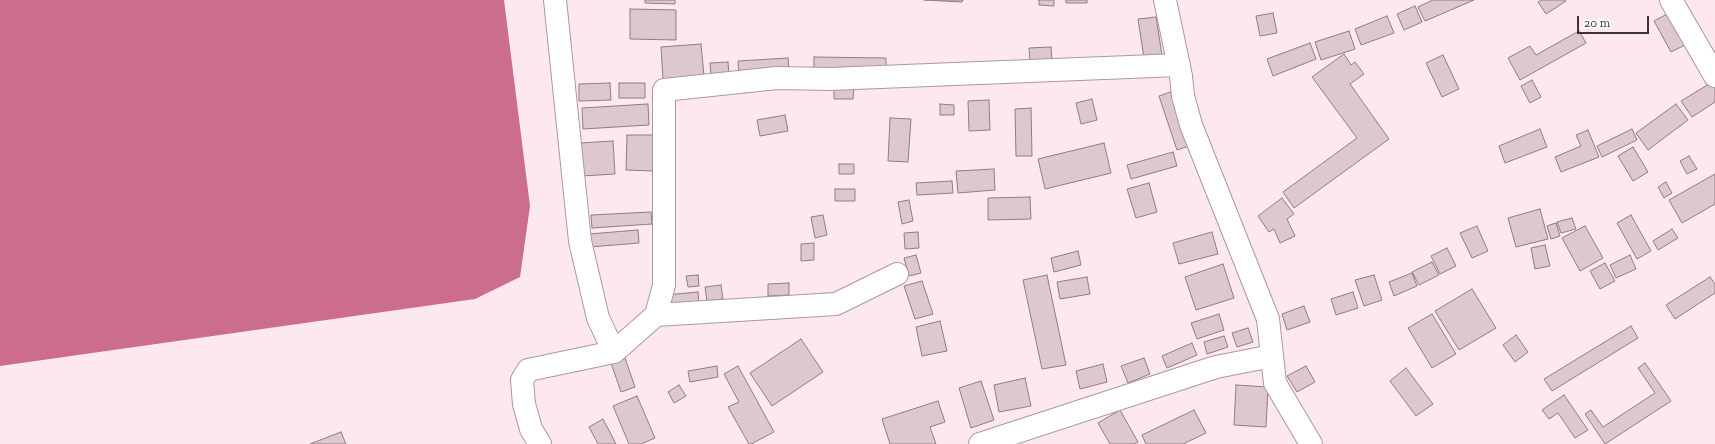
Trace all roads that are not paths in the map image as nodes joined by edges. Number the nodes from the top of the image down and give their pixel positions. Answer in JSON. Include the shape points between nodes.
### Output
{"nodes":[{"id":1,"x":555,"y":0,"type":"edge"},
{"id":2,"x":1164,"y":0,"type":"edge"},
{"id":3,"x":1671,"y":0,"type":"edge"},
{"id":4,"x":1179,"y":65,"type":"junction"},
{"id":5,"x":1715,"y":76,"type":"edge"},
{"id":6,"x":897,"y":274,"type":"dead end"},
{"id":7,"x":656,"y":315,"type":"junction"},
{"id":8,"x":614,"y":352,"type":"junction"},
{"id":9,"x":1272,"y":356,"type":"junction"},
{"id":10,"x":540,"y":444,"type":"edge"},
{"id":11,"x":980,"y":444,"type":"edge"},
{"id":12,"x":1311,"y":444,"type":"edge"}],
"edges":[{"from":1,"to":8,"type":"street","via":[[580,241],[598,318]]},
{"from":2,"to":4,"type":"street"},
{"from":3,"to":5,"type":"street"},
{"from":4,"to":7,"type":"street","via":[[777,78],[664,90],[664,285]]},
{"from":4,"to":9,"type":"street","via":[[1182,96],[1191,125],[1268,319]]},
{"from":6,"to":7,"type":"street","via":[[836,304]]},
{"from":7,"to":8,"type":"street"},
{"from":8,"to":10,"type":"street","via":[[528,370],[522,380],[524,404]]},
{"from":9,"to":11,"type":"street","via":[[1216,367]]},
{"from":9,"to":12,"type":"street","via":[[1275,383]]}]}
